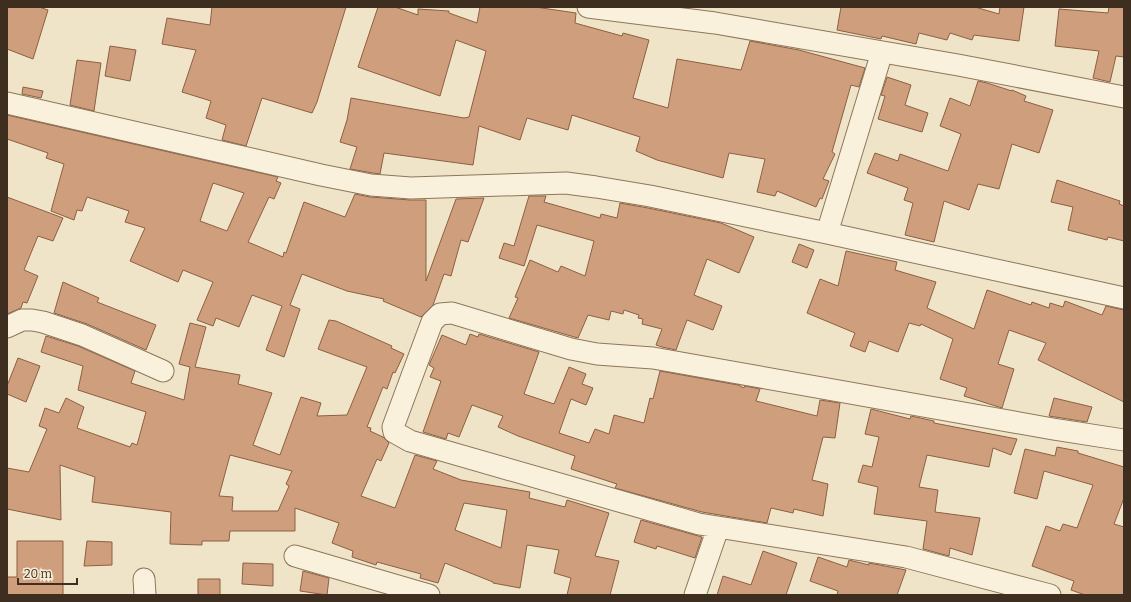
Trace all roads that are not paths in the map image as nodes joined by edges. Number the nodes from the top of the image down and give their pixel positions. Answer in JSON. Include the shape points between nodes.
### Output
{"nodes":[{"id":1,"x":588,"y":7,"type":"edge"},
{"id":2,"x":882,"y":52,"type":"junction"},
{"id":3,"x":1124,"y":97,"type":"edge"},
{"id":4,"x":7,"y":103,"type":"edge"},
{"id":5,"x":827,"y":233,"type":"junction"},
{"id":6,"x":1124,"y":298,"type":"edge"},
{"id":7,"x":7,"y":327,"type":"edge"},
{"id":8,"x":163,"y":371,"type":"dead end"},
{"id":9,"x":1124,"y":440,"type":"edge"},
{"id":10,"x":718,"y":528,"type":"junction"},
{"id":11,"x":296,"y":556,"type":"dead end"},
{"id":12,"x":429,"y":595,"type":"edge"},
{"id":13,"x":695,"y":595,"type":"edge"},
{"id":14,"x":1050,"y":595,"type":"edge"}],
"edges":[{"from":1,"to":2,"type":"street","via":[[715,23]]},
{"from":2,"to":3,"type":"street","via":[[958,64]]},
{"from":2,"to":5,"type":"street"},
{"from":4,"to":5,"type":"street","via":[[372,185],[411,188],[566,183],[650,196]]},
{"from":5,"to":6,"type":"street"},
{"from":7,"to":8,"type":"street","via":[[22,320],[43,322],[82,335]]},
{"from":9,"to":10,"type":"street","via":[[653,358],[597,354],[571,349],[452,313],[440,314],[432,322],[393,427],[398,435],[410,441]]},
{"from":10,"to":13,"type":"street"},
{"from":10,"to":14,"type":"street","via":[[906,557]]},
{"from":11,"to":12,"type":"street"}]}
